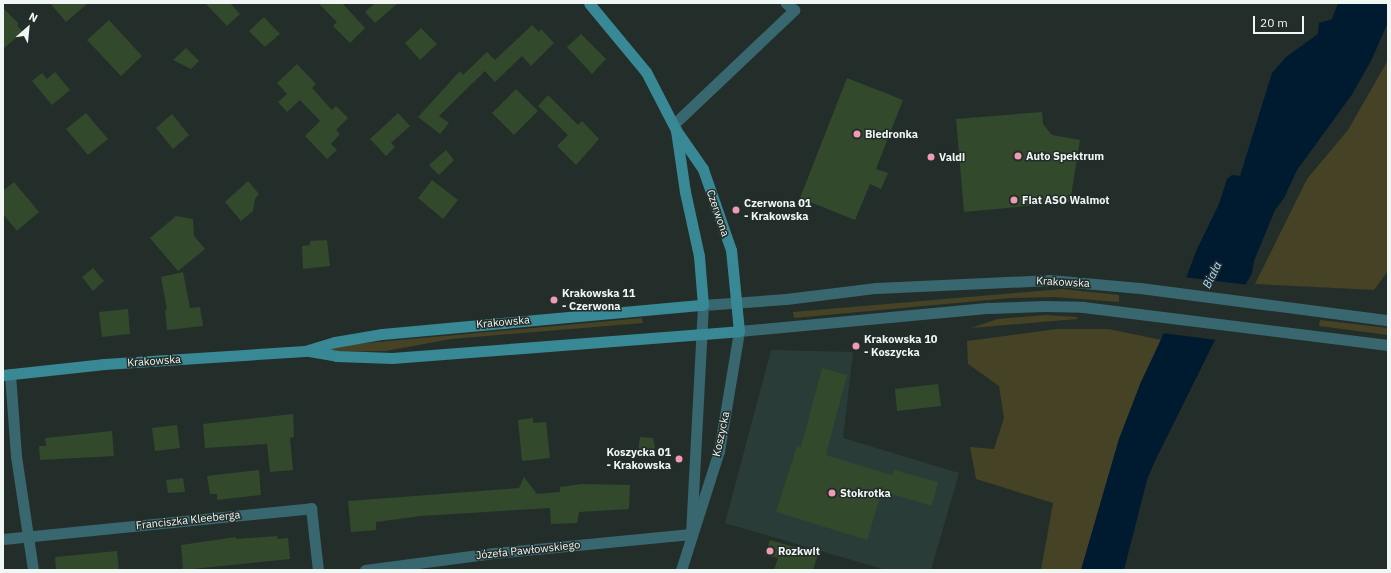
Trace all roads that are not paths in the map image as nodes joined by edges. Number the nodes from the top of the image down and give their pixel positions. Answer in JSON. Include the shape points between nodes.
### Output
{"nodes":[{"id":1,"x":589,"y":3,"type":"edge"},
{"id":2,"x":790,"y":7,"type":"edge"},
{"id":3,"x":675,"y":128,"type":"junction"},
{"id":4,"x":737,"y":303,"type":"junction"},
{"id":5,"x":703,"y":305,"type":"junction"},
{"id":6,"x":1388,"y":320,"type":"edge"},
{"id":7,"x":739,"y":331,"type":"junction"},
{"id":8,"x":703,"y":334,"type":"junction"},
{"id":9,"x":1388,"y":346,"type":"edge"},
{"id":10,"x":305,"y":351,"type":"junction"},
{"id":11,"x":6,"y":374,"type":"edge"},
{"id":12,"x":691,"y":534,"type":"junction"},
{"id":13,"x":29,"y":536,"type":"junction"},
{"id":14,"x":3,"y":539,"type":"edge"},
{"id":15,"x":447,"y":566,"type":"edge"},
{"id":16,"x":33,"y":570,"type":"edge"},
{"id":17,"x":318,"y":570,"type":"edge"},
{"id":18,"x":365,"y":570,"type":"edge"},
{"id":19,"x":681,"y":570,"type":"edge"}],
"edges":[{"from":1,"to":3,"type":"main road","name":"Czerwona","via":[[646,72]]},
{"from":2,"to":3,"type":"street"},
{"from":3,"to":4,"type":"main road","name":"Czerwona","via":[[703,169],[720,216],[731,250]]},
{"from":3,"to":5,"type":"main road","name":"Czerwona","via":[[699,256]]},
{"from":4,"to":5,"type":"street","name":"Krakowska"},
{"from":4,"to":6,"type":"street","name":"Krakowska","via":[[876,288],[1050,280],[1140,288]]},
{"from":4,"to":7,"type":"main road"},
{"from":5,"to":8,"type":"street"},
{"from":5,"to":10,"type":"main road","name":"Krakowska","via":[[382,334],[335,342]]},
{"from":7,"to":8,"type":"main road","name":"Krakowska"},
{"from":7,"to":9,"type":"street","name":"Krakowska","via":[[989,308],[1083,307]]},
{"from":7,"to":12,"type":"street","name":"Koszycka","via":[[719,451]]},
{"from":8,"to":10,"type":"main road","name":"Krakowska","via":[[392,358],[336,356]]},
{"from":8,"to":12,"type":"street","name":"Koszycka","via":[[694,446]]},
{"from":10,"to":11,"type":"main road","name":"Krakowska","via":[[104,364]]},
{"from":11,"to":13,"type":"street"},
{"from":12,"to":15,"type":"street","name":"Józefa Pawłowskiego","via":[[494,553]]},
{"from":12,"to":19,"type":"street","name":"Koszycka"},
{"from":13,"to":14,"type":"street","name":"Franciszka Kleeberga"},
{"from":13,"to":16,"type":"street"},
{"from":13,"to":17,"type":"street","name":"Franciszka Kleeberga","via":[[311,508]]},
{"from":15,"to":18,"type":"street","name":"Józefa Pawłowskiego"}]}
